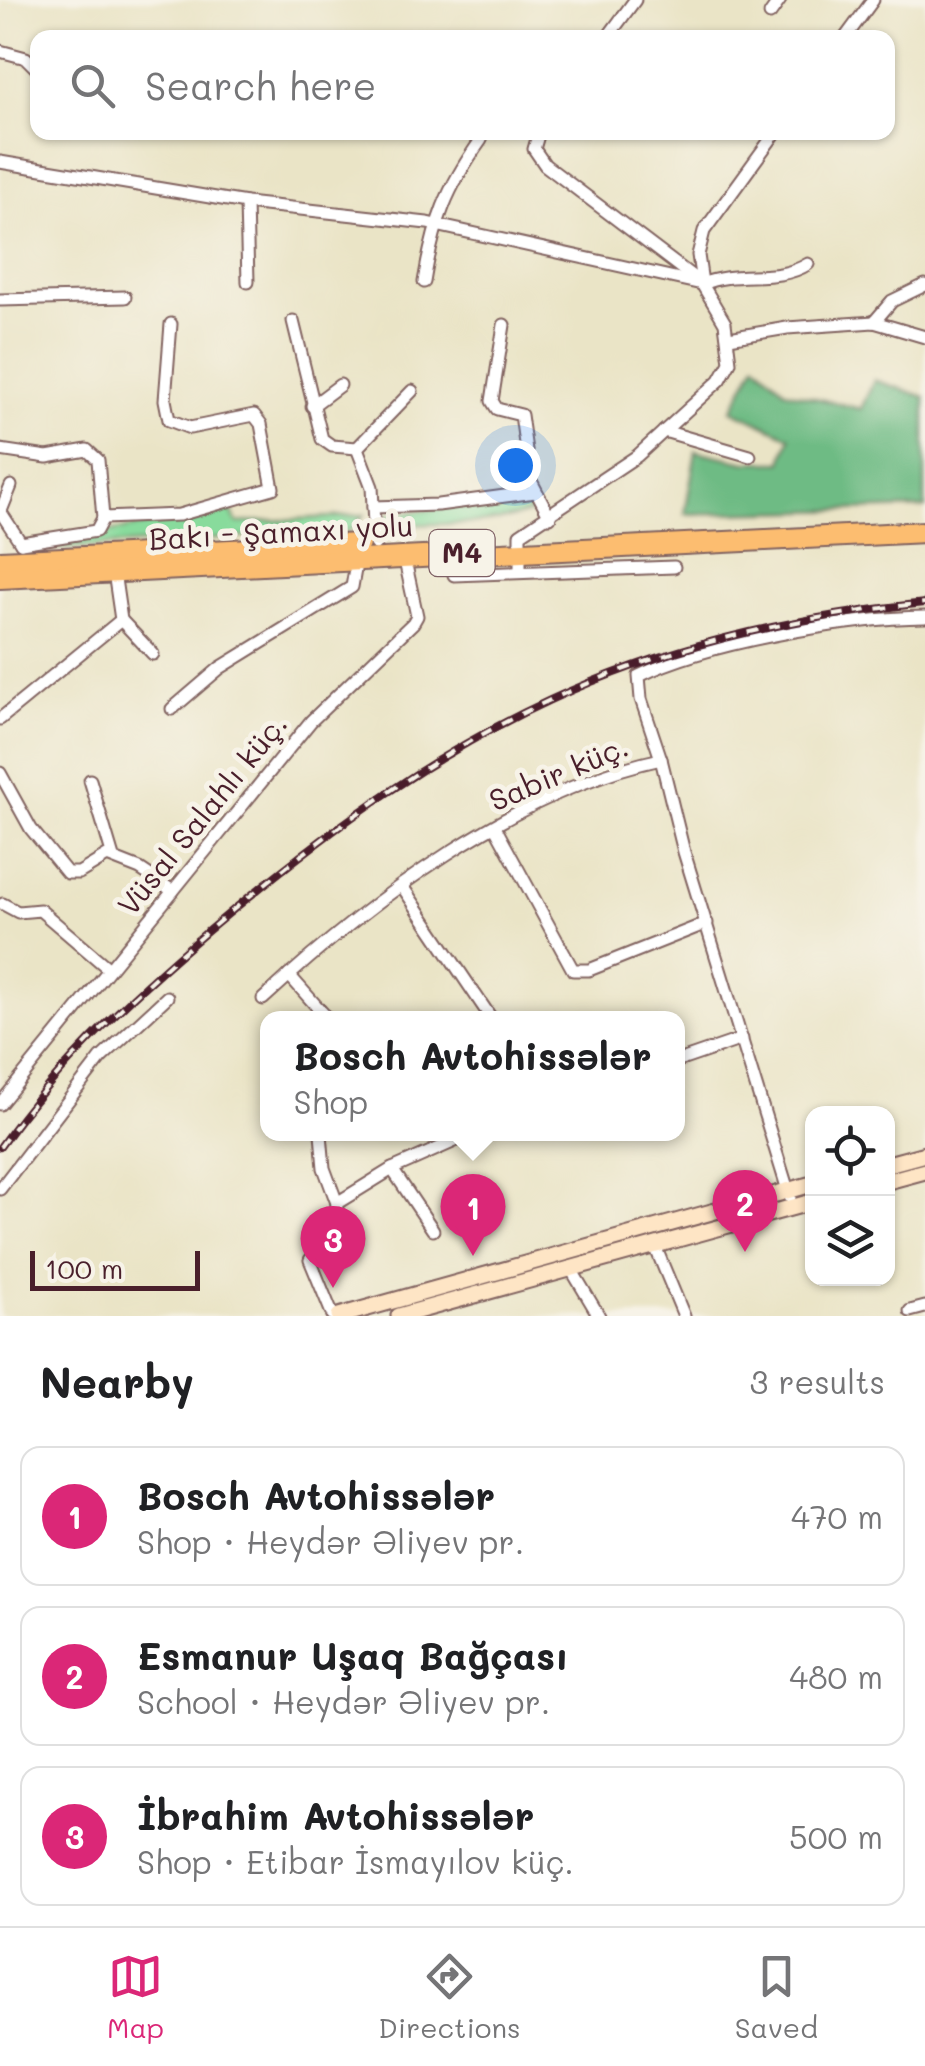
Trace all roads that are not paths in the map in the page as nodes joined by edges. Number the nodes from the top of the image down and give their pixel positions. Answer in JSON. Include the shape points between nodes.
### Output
{"nodes":[{"id":1,"x":634,"y":0,"type":"edge"},
{"id":2,"x":780,"y":0,"type":"edge"},
{"id":3,"x":873,"y":0,"type":"edge"},
{"id":4,"x":770,"y":14,"type":"dead end"},
{"id":5,"x":613,"y":30,"type":"edge"},
{"id":6,"x":852,"y":30,"type":"edge"},
{"id":7,"x":0,"y":51,"type":"edge"},
{"id":8,"x":30,"y":62,"type":"edge"},
{"id":9,"x":481,"y":140,"type":"dead end"},
{"id":10,"x":536,"y":140,"type":"edge"},
{"id":11,"x":770,"y":140,"type":"edge"},
{"id":12,"x":0,"y":162,"type":"edge"},
{"id":13,"x":246,"y":203,"type":"junction"},
{"id":14,"x":434,"y":224,"type":"junction"},
{"id":15,"x":808,"y":264,"type":"dead end"},
{"id":16,"x":248,"y":282,"type":"dead end"},
{"id":17,"x":424,"y":282,"type":"dead end"},
{"id":18,"x":702,"y":284,"type":"junction"},
{"id":19,"x":925,"y":285,"type":"edge"},
{"id":20,"x":125,"y":298,"type":"dead end"},
{"id":21,"x":0,"y":300,"type":"edge"},
{"id":22,"x":293,"y":322,"type":"dead end"},
{"id":23,"x":874,"y":322,"type":"junction"},
{"id":24,"x":171,"y":324,"type":"dead end"},
{"id":25,"x":504,"y":326,"type":"dead end"},
{"id":26,"x":925,"y":337,"type":"edge"},
{"id":27,"x":729,"y":338,"type":"junction"},
{"id":28,"x":340,"y":385,"type":"dead end"},
{"id":29,"x":412,"y":391,"type":"dead end"},
{"id":30,"x":312,"y":406,"type":"junction"},
{"id":31,"x":664,"y":431,"type":"junction"},
{"id":32,"x":358,"y":448,"type":"junction"},
{"id":33,"x":0,"y":450,"type":"edge"},
{"id":34,"x":750,"y":456,"type":"dead end"},
{"id":35,"x":10,"y":486,"type":"dead end"},
{"id":36,"x":534,"y":492,"type":"junction"},
{"id":37,"x":373,"y":508,"type":"junction"},
{"id":38,"x":1,"y":511,"type":"edge"},
{"id":39,"x":550,"y":517,"type":"junction"},
{"id":40,"x":103,"y":518,"type":"junction"},
{"id":41,"x":925,"y":518,"type":"edge"},
{"id":42,"x":925,"y":532,"type":"edge"},
{"id":43,"x":374,"y":544,"type":"junction"},
{"id":44,"x":519,"y":553,"type":"junction"},
{"id":45,"x":14,"y":555,"type":"edge"},
{"id":46,"x":404,"y":556,"type":"junction"},
{"id":47,"x":357,"y":558,"type":"junction"},
{"id":48,"x":674,"y":567,"type":"dead end"},
{"id":49,"x":114,"y":572,"type":"junction"},
{"id":50,"x":454,"y":576,"type":"dead end"},
{"id":51,"x":0,"y":578,"type":"edge"},
{"id":52,"x":925,"y":616,"type":"edge"},
{"id":53,"x":120,"y":620,"type":"junction"},
{"id":54,"x":153,"y":654,"type":"dead end"},
{"id":55,"x":172,"y":709,"type":"dead end"},
{"id":56,"x":0,"y":719,"type":"edge"},
{"id":57,"x":661,"y":760,"type":"junction"},
{"id":58,"x":1,"y":775,"type":"edge"},
{"id":59,"x":90,"y":780,"type":"dead end"},
{"id":60,"x":495,"y":827,"type":"junction"},
{"id":61,"x":112,"y":857,"type":"junction"},
{"id":62,"x":402,"y":886,"type":"junction"},
{"id":63,"x":173,"y":891,"type":"junction"},
{"id":64,"x":3,"y":904,"type":"dead end"},
{"id":65,"x":707,"y":923,"type":"junction"},
{"id":66,"x":109,"y":969,"type":"junction"},
{"id":67,"x":289,"y":975,"type":"junction"},
{"id":68,"x":167,"y":997,"type":"dead end"},
{"id":69,"x":263,"y":999,"type":"dead end"},
{"id":70,"x":321,"y":1011,"type":"edge"},
{"id":71,"x":486,"y":1011,"type":"edge"},
{"id":72,"x":742,"y":1039,"type":"junction"},
{"id":73,"x":685,"y":1059,"type":"edge"},
{"id":74,"x":0,"y":1104,"type":"edge"},
{"id":75,"x":322,"y":1141,"type":"edge"},
{"id":76,"x":450,"y":1141,"type":"edge"},
{"id":77,"x":925,"y":1154,"type":"edge"},
{"id":78,"x":895,"y":1162,"type":"edge"},
{"id":79,"x":392,"y":1169,"type":"junction"},
{"id":80,"x":925,"y":1171,"type":"edge"},
{"id":81,"x":895,"y":1179,"type":"edge"},
{"id":82,"x":0,"y":1189,"type":"edge"},
{"id":83,"x":805,"y":1189,"type":"edge"},
{"id":84,"x":790,"y":1199,"type":"junction"},
{"id":85,"x":805,"y":1201,"type":"edge"},
{"id":86,"x":336,"y":1203,"type":"junction"},
{"id":87,"x":433,"y":1230,"type":"dead end"},
{"id":88,"x":654,"y":1246,"type":"junction"},
{"id":89,"x":570,"y":1270,"type":"junction"},
{"id":90,"x":925,"y":1307,"type":"edge"},
{"id":91,"x":910,"y":1312,"type":"dead end"},
{"id":92,"x":336,"y":1316,"type":"edge"},
{"id":93,"x":399,"y":1316,"type":"edge"},
{"id":94,"x":599,"y":1316,"type":"edge"},
{"id":95,"x":684,"y":1316,"type":"edge"}],
"edges":[{"from":1,"to":5,"type":"street"},
{"from":2,"to":4,"type":"street"},
{"from":3,"to":6,"type":"street"},
{"from":7,"to":8,"type":"street"},
{"from":9,"to":14,"type":"street","via":[[450,182]]},
{"from":10,"to":18,"type":"street","via":[[534,148],[545,164]]},
{"from":11,"to":18,"type":"street","via":[[704,231],[698,255]]},
{"from":12,"to":13,"type":"street"},
{"from":13,"to":14,"type":"street"},
{"from":13,"to":16,"type":"street"},
{"from":14,"to":17,"type":"street"},
{"from":14,"to":18,"type":"street"},
{"from":15,"to":18,"type":"street","via":[[782,276],[734,274]]},
{"from":18,"to":27,"type":"street"},
{"from":19,"to":23,"type":"street","via":[[892,301]]},
{"from":20,"to":21,"type":"street"},
{"from":22,"to":30,"type":"street"},
{"from":23,"to":26,"type":"street"},
{"from":23,"to":27,"type":"street"},
{"from":24,"to":40,"type":"street","via":[[169,420],[190,428],[254,415],[273,488],[179,515]]},
{"from":25,"to":36,"type":"street","via":[[492,401],[497,409],[521,415]]},
{"from":27,"to":31,"type":"street","via":[[730,362],[720,380]]},
{"from":28,"to":30,"type":"street"},
{"from":29,"to":32,"type":"street"},
{"from":30,"to":32,"type":"street","via":[[322,438],[332,446]]},
{"from":31,"to":34,"type":"street"},
{"from":31,"to":39,"type":"street"},
{"from":32,"to":37,"type":"street","via":[[369,468]]},
{"from":33,"to":40,"type":"street","via":[[46,457],[94,453]]},
{"from":35,"to":38,"type":"street"},
{"from":36,"to":37,"type":"street"},
{"from":36,"to":39,"type":"street"},
{"from":37,"to":43,"type":"street"},
{"from":38,"to":45,"type":"street"},
{"from":39,"to":44,"type":"street"},
{"from":40,"to":45,"type":"street","via":[[89,534]]},
{"from":41,"to":44,"type":"highway","name":"Bakı - Şamaxı yolu","number":"M4"},
{"from":42,"to":44,"type":"highway","name":"Bakı - Şamaxı yolu","number":"M4"},
{"from":43,"to":44,"type":"highway","name":"Bakı - Şamaxı yolu","number":"M4"},
{"from":43,"to":45,"type":"highway","name":"Bakı - Şamaxı yolu","number":"M4"},
{"from":44,"to":46,"type":"highway","name":"Bakı - Şamaxı yolu","number":"M4"},
{"from":44,"to":48,"type":"street"},
{"from":44,"to":50,"type":"street"},
{"from":46,"to":47,"type":"highway","name":"Bakı - Şamaxı yolu","number":"M4"},
{"from":46,"to":63,"type":"street","name":"Vüsal Salahlı küç.","via":[[413,623],[312,721]]},
{"from":47,"to":49,"type":"highway","name":"Bakı - Şamaxı yolu","number":"M4"},
{"from":47,"to":55,"type":"street","via":[[352,586],[220,668]]},
{"from":49,"to":51,"type":"highway","name":"Bakı - Şamaxı yolu","number":"M4"},
{"from":49,"to":53,"type":"street"},
{"from":52,"to":57,"type":"street","via":[[832,625],[680,660],[640,676],[640,699]]},
{"from":53,"to":54,"type":"street"},
{"from":53,"to":56,"type":"street"},
{"from":57,"to":60,"type":"street","name":"Sabir küç.","via":[[590,781]]},
{"from":57,"to":65,"type":"street","name":"Sabir küç."},
{"from":58,"to":61,"type":"street","via":[[66,873]]},
{"from":59,"to":61,"type":"street"},
{"from":60,"to":62,"type":"street","name":"Sabir küç."},
{"from":60,"to":65,"type":"street","via":[[573,970]]},
{"from":61,"to":63,"type":"street"},
{"from":62,"to":67,"type":"street","name":"Sabir küç."},
{"from":62,"to":71,"type":"street"},
{"from":63,"to":66,"type":"street","name":"Vüsal Salahlı küç."},
{"from":64,"to":66,"type":"street","via":[[18,912],[40,910]]},
{"from":65,"to":72,"type":"street","name":"Sabir küç."},
{"from":66,"to":74,"type":"street","name":"Vüsal Salahlı küç."},
{"from":67,"to":69,"type":"street","name":"Sabir küç."},
{"from":67,"to":70,"type":"street"},
{"from":68,"to":82,"type":"street","via":[[101,1058]]},
{"from":72,"to":73,"type":"street"},
{"from":72,"to":84,"type":"street","name":"Sabir küç."},
{"from":75,"to":86,"type":"street"},
{"from":76,"to":79,"type":"street"},
{"from":77,"to":78,"type":"main road"},
{"from":79,"to":86,"type":"street"},
{"from":79,"to":87,"type":"street"},
{"from":80,"to":81,"type":"main road"},
{"from":83,"to":84,"type":"main road"},
{"from":84,"to":85,"type":"main road"},
{"from":84,"to":88,"type":"main road"},
{"from":84,"to":92,"type":"main road"},
{"from":86,"to":92,"type":"street","via":[[336,1228],[310,1260]]},
{"from":88,"to":89,"type":"main road"},
{"from":88,"to":95,"type":"street"},
{"from":89,"to":93,"type":"main road"},
{"from":89,"to":94,"type":"street"},
{"from":90,"to":91,"type":"street"}]}
